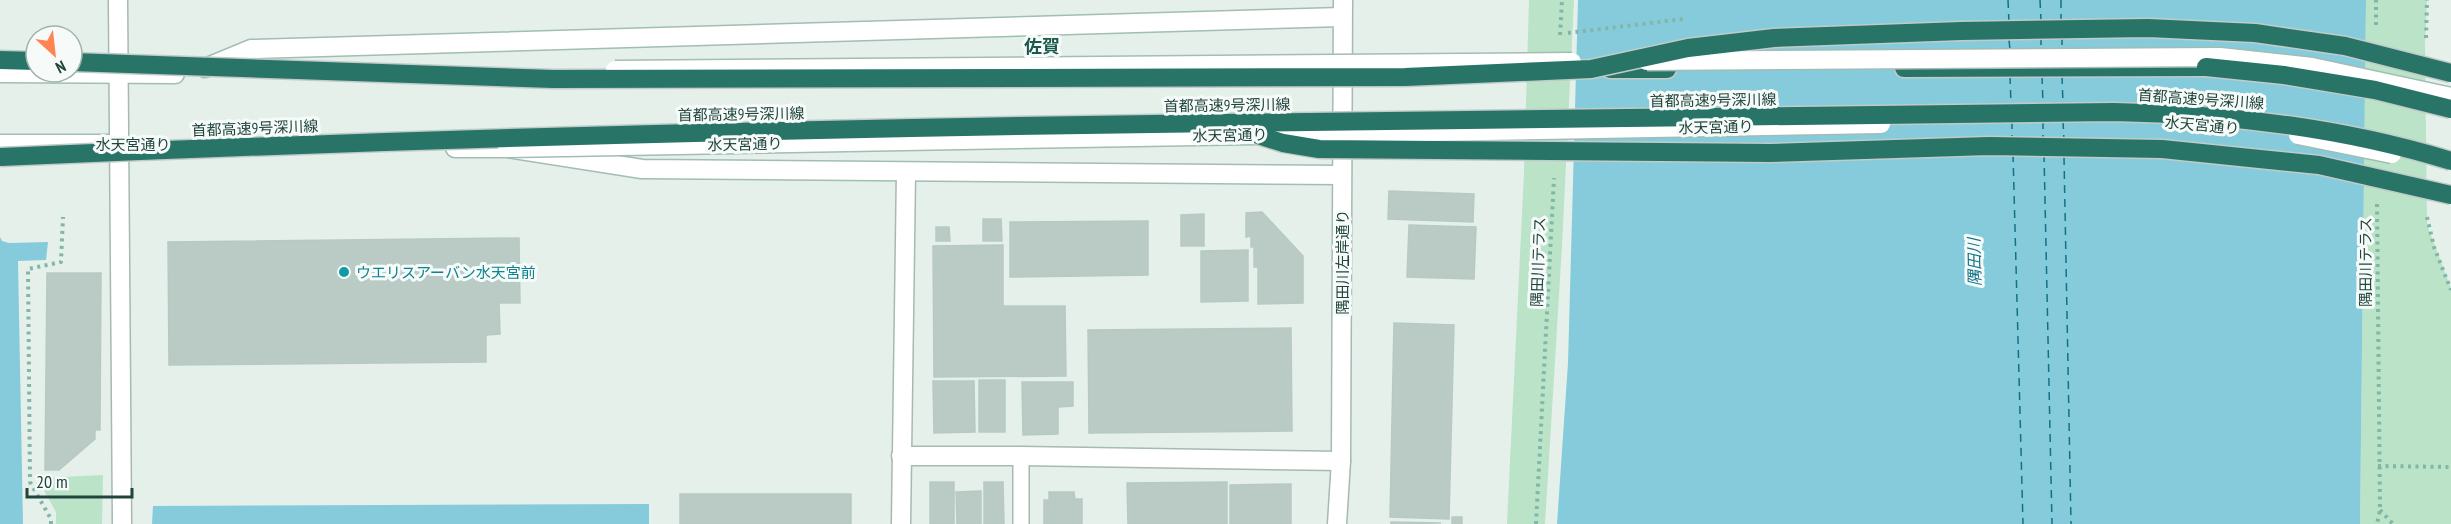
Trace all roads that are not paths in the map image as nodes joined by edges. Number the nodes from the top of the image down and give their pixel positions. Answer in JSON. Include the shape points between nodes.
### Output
{"nodes":[{"id":1,"x":118,"y":0,"type":"edge"},
{"id":2,"x":1343,"y":9,"type":"edge"},
{"id":3,"x":84,"y":62,"type":"edge"},
{"id":4,"x":24,"y":63,"type":"edge"},
{"id":5,"x":1,"y":68,"type":"edge"},
{"id":6,"x":1590,"y":69,"type":"junction"},
{"id":7,"x":2451,"y":73,"type":"edge"},
{"id":8,"x":120,"y":74,"type":"junction"},
{"id":9,"x":191,"y":74,"type":"junction"},
{"id":10,"x":2451,"y":98,"type":"edge"},
{"id":11,"x":2451,"y":109,"type":"edge"},
{"id":12,"x":1222,"y":123,"type":"junction"},
{"id":13,"x":120,"y":144,"type":"junction"},
{"id":14,"x":2,"y":148,"type":"edge"},
{"id":15,"x":507,"y":148,"type":"junction"},
{"id":16,"x":2451,"y":160,"type":"edge"},
{"id":17,"x":2451,"y":171,"type":"edge"},
{"id":18,"x":906,"y":172,"type":"junction"},
{"id":19,"x":1342,"y":175,"type":"junction"},
{"id":20,"x":2451,"y":195,"type":"edge"},
{"id":21,"x":901,"y":456,"type":"junction"},
{"id":22,"x":1021,"y":456,"type":"junction"},
{"id":23,"x":1341,"y":461,"type":"junction"},
{"id":24,"x":122,"y":524,"type":"edge"},
{"id":25,"x":901,"y":524,"type":"edge"},
{"id":26,"x":1021,"y":524,"type":"edge"},
{"id":27,"x":1337,"y":524,"type":"edge"}],
"edges":[{"from":1,"to":8,"type":"main road"},
{"from":2,"to":9,"type":"main road","via":[[251,49]]},
{"from":2,"to":19,"type":"main road","name":"隅田川左岸通り"},
{"from":3,"to":6,"type":"highway","name":"首都高速9号深川線","bridge":true,"via":[[554,79],[1406,77]]},
{"from":4,"to":5,"type":"highway"},
{"from":5,"to":8,"type":"main road"},
{"from":6,"to":7,"type":"highway","bridge":true,"via":[[1688,48],[1774,38],[2148,28],[2255,33],[2345,46]]},
{"from":6,"to":11,"type":"highway","name":"首都高速9号深川線","bridge":true,"via":[[2206,67],[2375,90]]},
{"from":8,"to":9,"type":"main road"},
{"from":8,"to":13,"type":"main road"},
{"from":9,"to":10,"type":"main road","bridge":true,"via":[[2220,57],[2312,67]]},
{"from":12,"to":14,"type":"highway","name":"首都高速9号深川線","bridge":true,"via":[[257,146]]},
{"from":12,"to":16,"type":"highway","name":"首都高速9号深川線","bridge":true,"via":[[2191,114],[2283,123]]},
{"from":12,"to":20,"type":"highway","bridge":true,"via":[[1283,143],[1319,148],[1770,153],[1989,146],[2162,149],[2319,165]]},
{"from":13,"to":14,"type":"main road","name":"水天宮通り"},
{"from":13,"to":15,"type":"main road","name":"水天宮通り"},
{"from":13,"to":24,"type":"main road"},
{"from":15,"to":17,"type":"main road","name":"水天宮通り","bridge":true,"via":[[2133,120],[2302,136],[2385,152]]},
{"from":15,"to":18,"type":"main road","via":[[642,169]]},
{"from":18,"to":19,"type":"main road"},
{"from":18,"to":21,"type":"main road"},
{"from":19,"to":23,"type":"main road","name":"隅田川左岸通り"},
{"from":21,"to":22,"type":"main road"},
{"from":21,"to":25,"type":"main road"},
{"from":22,"to":23,"type":"main road"},
{"from":22,"to":26,"type":"lane"},
{"from":23,"to":27,"type":"main road","name":"隅田川左岸通り"}]}
